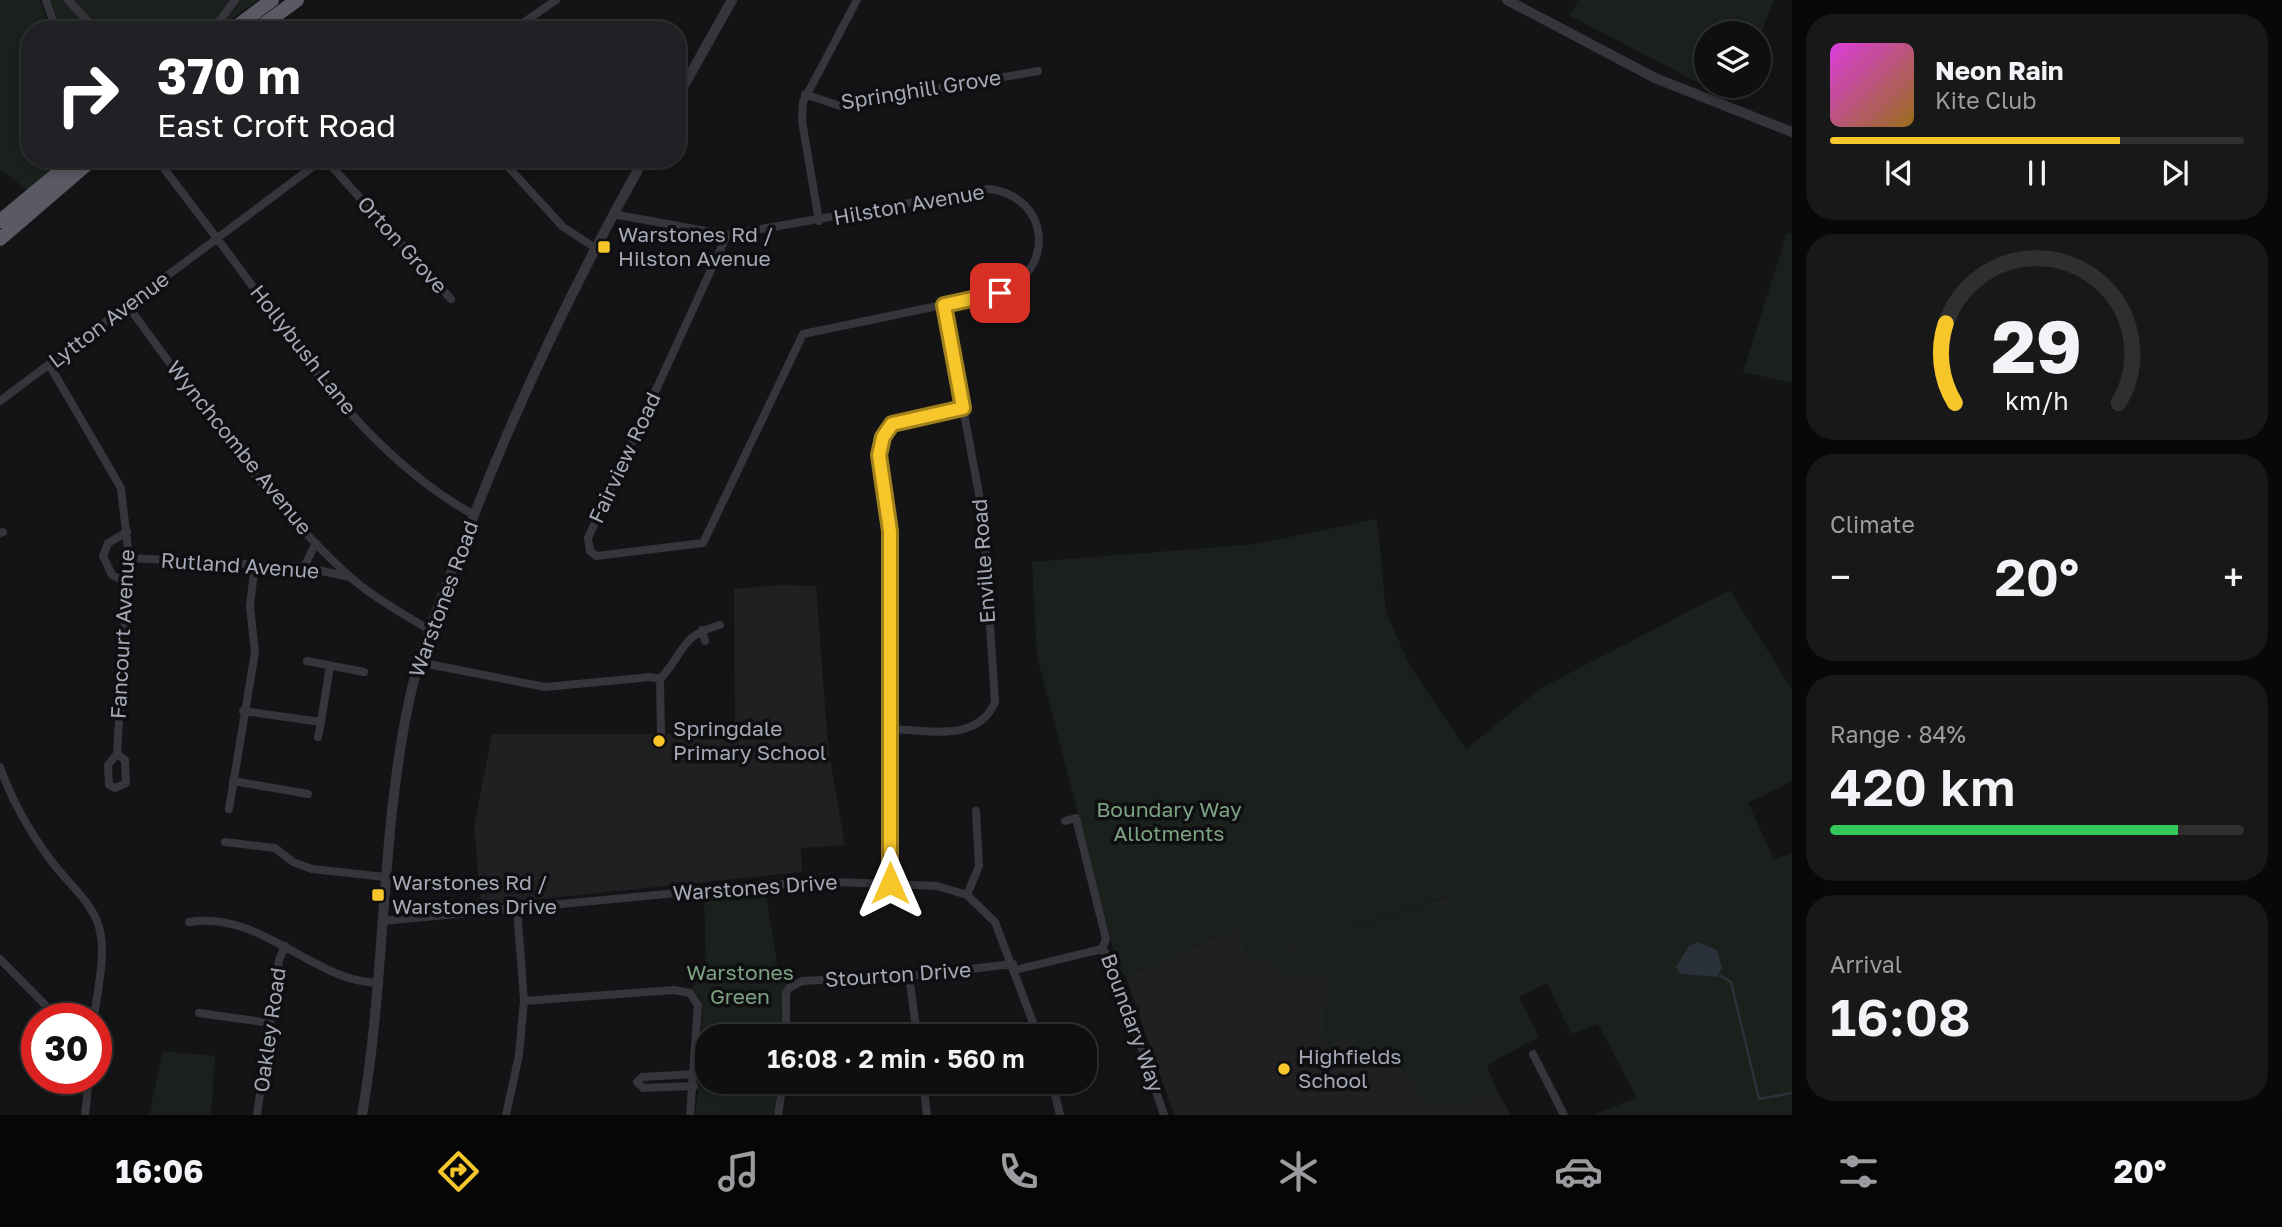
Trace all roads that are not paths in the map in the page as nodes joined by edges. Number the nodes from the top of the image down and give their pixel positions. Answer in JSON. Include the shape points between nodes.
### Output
{"nodes":[{"id":1,"x":46,"y":0,"type":"edge"},
{"id":2,"x":68,"y":0,"type":"edge"},
{"id":3,"x":235,"y":0,"type":"edge"},
{"id":4,"x":272,"y":0,"type":"edge"},
{"id":5,"x":297,"y":0,"type":"edge"},
{"id":6,"x":556,"y":0,"type":"edge"},
{"id":7,"x":732,"y":0,"type":"edge"},
{"id":8,"x":857,"y":0,"type":"edge"},
{"id":9,"x":1507,"y":0,"type":"edge"},
{"id":10,"x":53,"y":21,"type":"edge"},
{"id":11,"x":88,"y":21,"type":"edge"},
{"id":12,"x":218,"y":21,"type":"edge"},
{"id":13,"x":244,"y":21,"type":"edge"},
{"id":14,"x":268,"y":21,"type":"edge"},
{"id":15,"x":526,"y":21,"type":"edge"},
{"id":16,"x":1038,"y":71,"type":"dead end"},
{"id":17,"x":686,"y":82,"type":"edge"},
{"id":18,"x":805,"y":93,"type":"junction"},
{"id":19,"x":1792,"y":132,"type":"edge"},
{"id":20,"x":64,"y":168,"type":"edge"},
{"id":21,"x":83,"y":168,"type":"edge"},
{"id":22,"x":164,"y":168,"type":"edge"},
{"id":23,"x":312,"y":168,"type":"edge"},
{"id":24,"x":332,"y":168,"type":"edge"},
{"id":25,"x":509,"y":168,"type":"edge"},
{"id":26,"x":639,"y":168,"type":"edge"},
{"id":27,"x":613,"y":214,"type":"junction"},
{"id":28,"x":0,"y":221,"type":"edge"},
{"id":29,"x":819,"y":221,"type":"junction"},
{"id":30,"x":727,"y":235,"type":"junction"},
{"id":31,"x":0,"y":239,"type":"edge"},
{"id":32,"x":218,"y":239,"type":"junction"},
{"id":33,"x":594,"y":247,"type":"junction"},
{"id":34,"x":451,"y":299,"type":"dead end"},
{"id":35,"x":944,"y":305,"type":"junction"},
{"id":36,"x":128,"y":306,"type":"junction"},
{"id":37,"x":808,"y":331,"type":"joint"},
{"id":38,"x":50,"y":366,"type":"junction"},
{"id":39,"x":0,"y":401,"type":"edge"},
{"id":40,"x":963,"y":408,"type":"junction"},
{"id":41,"x":474,"y":515,"type":"junction"},
{"id":42,"x":127,"y":532,"type":"junction"},
{"id":43,"x":316,"y":544,"type":"junction"},
{"id":44,"x":130,"y":558,"type":"junction"},
{"id":45,"x":255,"y":563,"type":"junction"},
{"id":46,"x":304,"y":567,"type":"junction"},
{"id":47,"x":350,"y":577,"type":"junction"},
{"id":48,"x":127,"y":582,"type":"junction"},
{"id":49,"x":720,"y":625,"type":"dead end"},
{"id":50,"x":428,"y":629,"type":"junction"},
{"id":51,"x":702,"y":630,"type":"junction"},
{"id":52,"x":705,"y":641,"type":"dead end"},
{"id":53,"x":307,"y":662,"type":"dead end"},
{"id":54,"x":418,"y":662,"type":"junction"},
{"id":55,"x":330,"y":666,"type":"junction"},
{"id":56,"x":364,"y":672,"type":"dead end"},
{"id":57,"x":660,"y":679,"type":"junction"},
{"id":58,"x":243,"y":711,"type":"junction"},
{"id":59,"x":321,"y":722,"type":"junction"},
{"id":60,"x":890,"y":729,"type":"junction"},
{"id":61,"x":662,"y":734,"type":"dead end"},
{"id":62,"x":318,"y":737,"type":"dead end"},
{"id":63,"x":117,"y":754,"type":"dead end"},
{"id":64,"x":0,"y":767,"type":"edge"},
{"id":65,"x":233,"y":781,"type":"junction"},
{"id":66,"x":308,"y":794,"type":"dead end"},
{"id":67,"x":229,"y":809,"type":"dead end"},
{"id":68,"x":976,"y":811,"type":"dead end"},
{"id":69,"x":1066,"y":821,"type":"dead end"},
{"id":70,"x":225,"y":842,"type":"dead end"},
{"id":71,"x":385,"y":877,"type":"junction"},
{"id":72,"x":890,"y":883,"type":"junction"},
{"id":73,"x":967,"y":895,"type":"junction"},
{"id":74,"x":517,"y":908,"type":"junction"},
{"id":75,"x":382,"y":920,"type":"junction"},
{"id":76,"x":189,"y":922,"type":"dead end"},
{"id":77,"x":285,"y":946,"type":"junction"},
{"id":78,"x":1102,"y":949,"type":"junction"},
{"id":79,"x":0,"y":959,"type":"edge"},
{"id":80,"x":1014,"y":967,"type":"junction"},
{"id":81,"x":909,"y":975,"type":"junction"},
{"id":82,"x":379,"y":983,"type":"junction"},
{"id":83,"x":524,"y":1001,"type":"junction"},
{"id":84,"x":43,"y":1003,"type":"edge"},
{"id":85,"x":95,"y":1003,"type":"edge"},
{"id":86,"x":200,"y":1013,"type":"dead end"},
{"id":87,"x":270,"y":1023,"type":"junction"},
{"id":88,"x":697,"y":1024,"type":"edge"},
{"id":89,"x":786,"y":1024,"type":"edge"},
{"id":90,"x":915,"y":1024,"type":"edge"},
{"id":91,"x":1034,"y":1024,"type":"edge"},
{"id":92,"x":1533,"y":1054,"type":"dead end"},
{"id":93,"x":695,"y":1074,"type":"joint"},
{"id":94,"x":694,"y":1086,"type":"junction"},
{"id":95,"x":87,"y":1094,"type":"edge"},
{"id":96,"x":781,"y":1094,"type":"edge"},
{"id":97,"x":924,"y":1094,"type":"edge"},
{"id":98,"x":1055,"y":1094,"type":"edge"},
{"id":99,"x":85,"y":1115,"type":"edge"},
{"id":100,"x":257,"y":1115,"type":"edge"},
{"id":101,"x":362,"y":1115,"type":"edge"},
{"id":102,"x":506,"y":1115,"type":"edge"},
{"id":103,"x":690,"y":1115,"type":"edge"},
{"id":104,"x":778,"y":1115,"type":"edge"},
{"id":105,"x":927,"y":1115,"type":"edge"},
{"id":106,"x":1060,"y":1115,"type":"edge"},
{"id":107,"x":1164,"y":1115,"type":"edge"},
{"id":108,"x":1564,"y":1115,"type":"edge"}],
"edges":[{"from":1,"to":10,"type":"street"},
{"from":2,"to":11,"type":"street"},
{"from":3,"to":12,"type":"street"},
{"from":4,"to":13,"type":"highway"},
{"from":5,"to":14,"type":"highway"},
{"from":6,"to":15,"type":"street"},
{"from":7,"to":17,"type":"street"},
{"from":8,"to":18,"type":"street"},
{"from":9,"to":19,"type":"street","via":[[1655,78]]},
{"from":16,"to":18,"type":"street","name":"Springhill Grove","via":[[840,106]]},
{"from":18,"to":29,"type":"street","via":[[802,121]]},
{"from":20,"to":28,"type":"highway"},
{"from":21,"to":31,"type":"highway"},
{"from":22,"to":32,"type":"street","name":"Hollybush Lane"},
{"from":23,"to":32,"type":"street","name":"Lytton Avenue"},
{"from":24,"to":34,"type":"street","name":"Orton Grove"},
{"from":25,"to":33,"type":"street","via":[[571,235]]},
{"from":26,"to":27,"type":"street","name":"Warstones Road"},
{"from":27,"to":30,"type":"street","name":"Hilston Avenue"},
{"from":27,"to":33,"type":"street","name":"Warstones Road"},
{"from":29,"to":30,"type":"street","name":"Hilston Avenue"},
{"from":29,"to":35,"type":"street","name":"Hilston Avenue","via":[[974,189],[1005,191],[1027,205],[1039,236],[1028,274],[1000,293]]},
{"from":30,"to":37,"type":"street","name":"Fairview Road","via":[[588,538],[590,551],[596,556],[703,543],[800,337]]},
{"from":32,"to":36,"type":"street","name":"Lytton Avenue"},
{"from":32,"to":41,"type":"street","name":"Hollybush Lane","via":[[332,393],[407,467]]},
{"from":33,"to":41,"type":"street","name":"Warstones Road","via":[[536,365]]},
{"from":35,"to":37,"type":"street","name":"Hilston Avenue"},
{"from":35,"to":40,"type":"street","name":"Enville Road"},
{"from":36,"to":38,"type":"street","name":"Lytton Avenue"},
{"from":36,"to":43,"type":"street","name":"Wynchcombe Avenue","via":[[243,460]]},
{"from":38,"to":39,"type":"street","name":"Lytton Avenue"},
{"from":38,"to":42,"type":"street","name":"Fancourt Avenue","via":[[121,488]]},
{"from":40,"to":60,"type":"street","via":[[892,424],[880,445],[890,531]]},
{"from":40,"to":60,"type":"street","name":"Enville Road","via":[[983,516],[995,702],[986,719],[966,730]]},
{"from":41,"to":50,"type":"street","name":"Warstones Road"},
{"from":42,"to":44,"type":"street","name":"Fancourt Avenue"},
{"from":42,"to":48,"type":"street","via":[[108,543],[103,556],[112,575]]},
{"from":43,"to":46,"type":"street"},
{"from":43,"to":47,"type":"street","name":"Wynchcombe Avenue"},
{"from":44,"to":45,"type":"street","name":"Rutland Avenue"},
{"from":44,"to":48,"type":"street","name":"Fancourt Avenue"},
{"from":45,"to":46,"type":"street","name":"Rutland Avenue"},
{"from":45,"to":58,"type":"street","via":[[250,606],[255,652]]},
{"from":46,"to":47,"type":"street","name":"Rutland Avenue"},
{"from":47,"to":50,"type":"street","name":"Wynchcombe Avenue"},
{"from":48,"to":63,"type":"street","name":"Fancourt Avenue"},
{"from":49,"to":51,"type":"street"},
{"from":50,"to":54,"type":"street","name":"Warstones Road"},
{"from":51,"to":52,"type":"street"},
{"from":51,"to":57,"type":"street","via":[[685,641],[675,663]]},
{"from":53,"to":55,"type":"street"},
{"from":54,"to":57,"type":"street","via":[[545,687]]},
{"from":54,"to":71,"type":"street","name":"Warstones Road","via":[[390,818]]},
{"from":55,"to":56,"type":"street"},
{"from":55,"to":59,"type":"street"},
{"from":57,"to":61,"type":"street"},
{"from":58,"to":59,"type":"street"},
{"from":58,"to":65,"type":"street"},
{"from":59,"to":62,"type":"street"},
{"from":60,"to":72,"type":"street"},
{"from":64,"to":85,"type":"street","via":[[30,829],[99,927]]},
{"from":65,"to":66,"type":"street"},
{"from":65,"to":67,"type":"street"},
{"from":68,"to":73,"type":"street","via":[[979,866]]},
{"from":69,"to":78,"type":"street","name":"Boundary Way","via":[[1076,818],[1106,939]]},
{"from":70,"to":71,"type":"street","via":[[275,848],[312,869]]},
{"from":71,"to":75,"type":"street","name":"Warstones Road"},
{"from":72,"to":73,"type":"street","name":"Warstones Drive","via":[[937,886]]},
{"from":72,"to":74,"type":"street","name":"Warstones Drive","via":[[762,885]]},
{"from":73,"to":80,"type":"street","name":"Warstones Drive","via":[[995,922]]},
{"from":74,"to":75,"type":"street","name":"Warstones Drive"},
{"from":74,"to":83,"type":"street"},
{"from":75,"to":82,"type":"street","name":"Warstones Road"},
{"from":76,"to":77,"type":"street","via":[[204,920],[261,933]]},
{"from":77,"to":82,"type":"street","via":[[348,980]]},
{"from":77,"to":87,"type":"street","name":"Oakley Road"},
{"from":78,"to":80,"type":"street","name":"Stourton Drive"},
{"from":78,"to":107,"type":"street","name":"Boundary Way","via":[[1112,960]]},
{"from":79,"to":84,"type":"street"},
{"from":80,"to":81,"type":"street","name":"Stourton Drive"},
{"from":80,"to":91,"type":"street","name":"Warstones Drive"},
{"from":81,"to":89,"type":"street","name":"Stourton Drive","via":[[803,981],[786,993]]},
{"from":81,"to":90,"type":"street"},
{"from":82,"to":101,"type":"street","name":"Warstones Road"},
{"from":83,"to":88,"type":"street","via":[[674,990],[690,993],[698,1005]]},
{"from":83,"to":102,"type":"street"},
{"from":86,"to":87,"type":"street"},
{"from":87,"to":100,"type":"street","name":"Oakley Road"},
{"from":92,"to":108,"type":"street"},
{"from":93,"to":94,"type":"street"},
{"from":93,"to":94,"type":"street","via":[[642,1077],[637,1082],[643,1088]]},
{"from":94,"to":103,"type":"street"},
{"from":95,"to":99,"type":"street"},
{"from":96,"to":104,"type":"street"},
{"from":97,"to":105,"type":"street"},
{"from":98,"to":106,"type":"street"}]}
